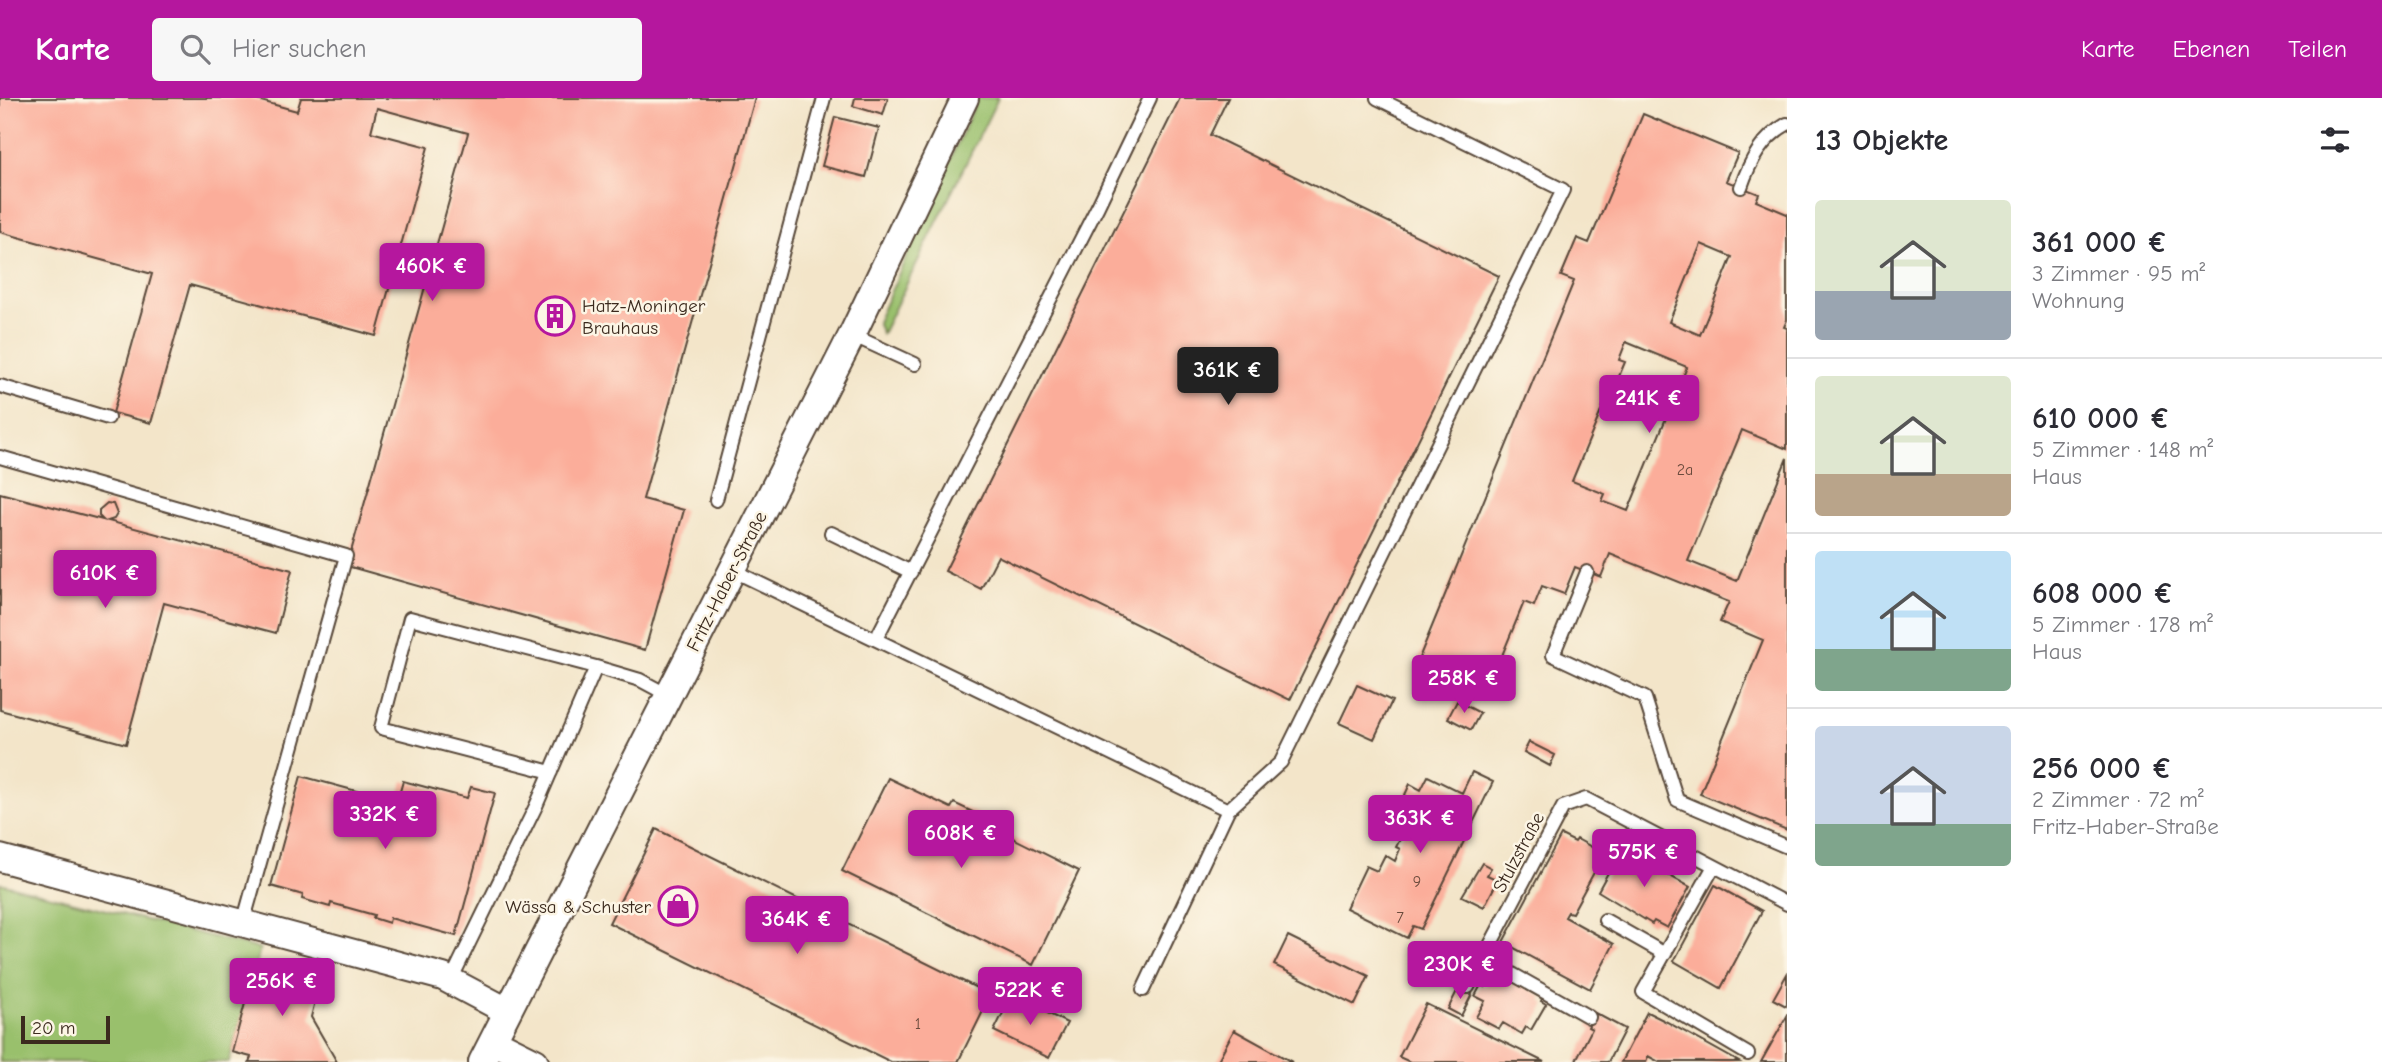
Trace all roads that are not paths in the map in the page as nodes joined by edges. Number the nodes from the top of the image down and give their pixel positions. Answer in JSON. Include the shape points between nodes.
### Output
{"nodes":[{"id":1,"x":824,"y":98,"type":"edge"},
{"id":2,"x":965,"y":98,"type":"edge"},
{"id":3,"x":1150,"y":98,"type":"edge"},
{"id":4,"x":1377,"y":98,"type":"edge"},
{"id":5,"x":1787,"y":124,"type":"edge"},
{"id":6,"x":1741,"y":187,"type":"dead end"},
{"id":7,"x":852,"y":335,"type":"junction"},
{"id":8,"x":915,"y":364,"type":"dead end"},
{"id":9,"x":0,"y":386,"type":"edge"},
{"id":10,"x":108,"y":418,"type":"dead end"},
{"id":11,"x":0,"y":457,"type":"edge"},
{"id":12,"x":716,"y":500,"type":"dead end"},
{"id":13,"x":831,"y":533,"type":"dead end"},
{"id":14,"x":732,"y":570,"type":"junction"},
{"id":15,"x":911,"y":572,"type":"junction"},
{"id":16,"x":1587,"y":572,"type":"dead end"},
{"id":17,"x":876,"y":639,"type":"junction"},
{"id":18,"x":596,"y":667,"type":"junction"},
{"id":19,"x":668,"y":695,"type":"junction"},
{"id":20,"x":551,"y":772,"type":"junction"},
{"id":21,"x":1228,"y":810,"type":"junction"},
{"id":22,"x":1787,"y":847,"type":"edge"},
{"id":23,"x":0,"y":858,"type":"edge"},
{"id":24,"x":1714,"y":866,"type":"junction"},
{"id":25,"x":1787,"y":904,"type":"edge"},
{"id":26,"x":1605,"y":920,"type":"dead end"},
{"id":27,"x":243,"y":923,"type":"junction"},
{"id":28,"x":1665,"y":954,"type":"junction"},
{"id":29,"x":1484,"y":958,"type":"junction"},
{"id":30,"x":452,"y":980,"type":"junction"},
{"id":31,"x":1468,"y":987,"type":"dead end"},
{"id":32,"x":1143,"y":990,"type":"dead end"},
{"id":33,"x":507,"y":1011,"type":"junction"},
{"id":34,"x":1589,"y":1017,"type":"dead end"},
{"id":35,"x":487,"y":1051,"type":"edge"},
{"id":36,"x":1748,"y":1054,"type":"dead end"},
{"id":37,"x":535,"y":1062,"type":"edge"}],
"edges":[{"from":1,"to":12,"type":"lane"},
{"from":2,"to":7,"type":"street","name":"Fritz-Haber-Straße"},
{"from":3,"to":15,"type":"lane"},
{"from":4,"to":21,"type":"lane","via":[[1563,190],[1281,762]]},
{"from":5,"to":6,"type":"lane","via":[[1755,153]]},
{"from":7,"to":8,"type":"lane"},
{"from":7,"to":14,"type":"street","name":"Fritz-Haber-Straße"},
{"from":9,"to":10,"type":"lane"},
{"from":11,"to":27,"type":"lane","via":[[346,556]]},
{"from":13,"to":15,"type":"lane"},
{"from":14,"to":17,"type":"lane"},
{"from":14,"to":19,"type":"street","name":"Fritz-Haber-Straße"},
{"from":15,"to":17,"type":"lane"},
{"from":16,"to":22,"type":"lane","via":[[1553,655],[1645,698],[1677,800]]},
{"from":17,"to":21,"type":"lane"},
{"from":18,"to":19,"type":"lane","via":[[640,680]]},
{"from":18,"to":20,"type":"lane"},
{"from":18,"to":20,"type":"lane","via":[[410,618],[381,728]]},
{"from":19,"to":33,"type":"street","name":"Fritz-Haber-Straße"},
{"from":20,"to":30,"type":"lane"},
{"from":21,"to":32,"type":"lane"},
{"from":23,"to":27,"type":"street"},
{"from":24,"to":25,"type":"lane","name":"Stulzstraße"},
{"from":24,"to":28,"type":"lane"},
{"from":24,"to":29,"type":"lane","name":"Stulzstraße","via":[[1586,799],[1563,807]]},
{"from":26,"to":28,"type":"lane"},
{"from":27,"to":30,"type":"street"},
{"from":28,"to":36,"type":"lane","via":[[1643,992]]},
{"from":29,"to":31,"type":"lane","name":"Stulzstraße"},
{"from":29,"to":34,"type":"lane"},
{"from":30,"to":33,"type":"street"},
{"from":33,"to":35,"type":"street","name":"Fritz-Haber-Straße"},
{"from":35,"to":37,"type":"street"}]}
